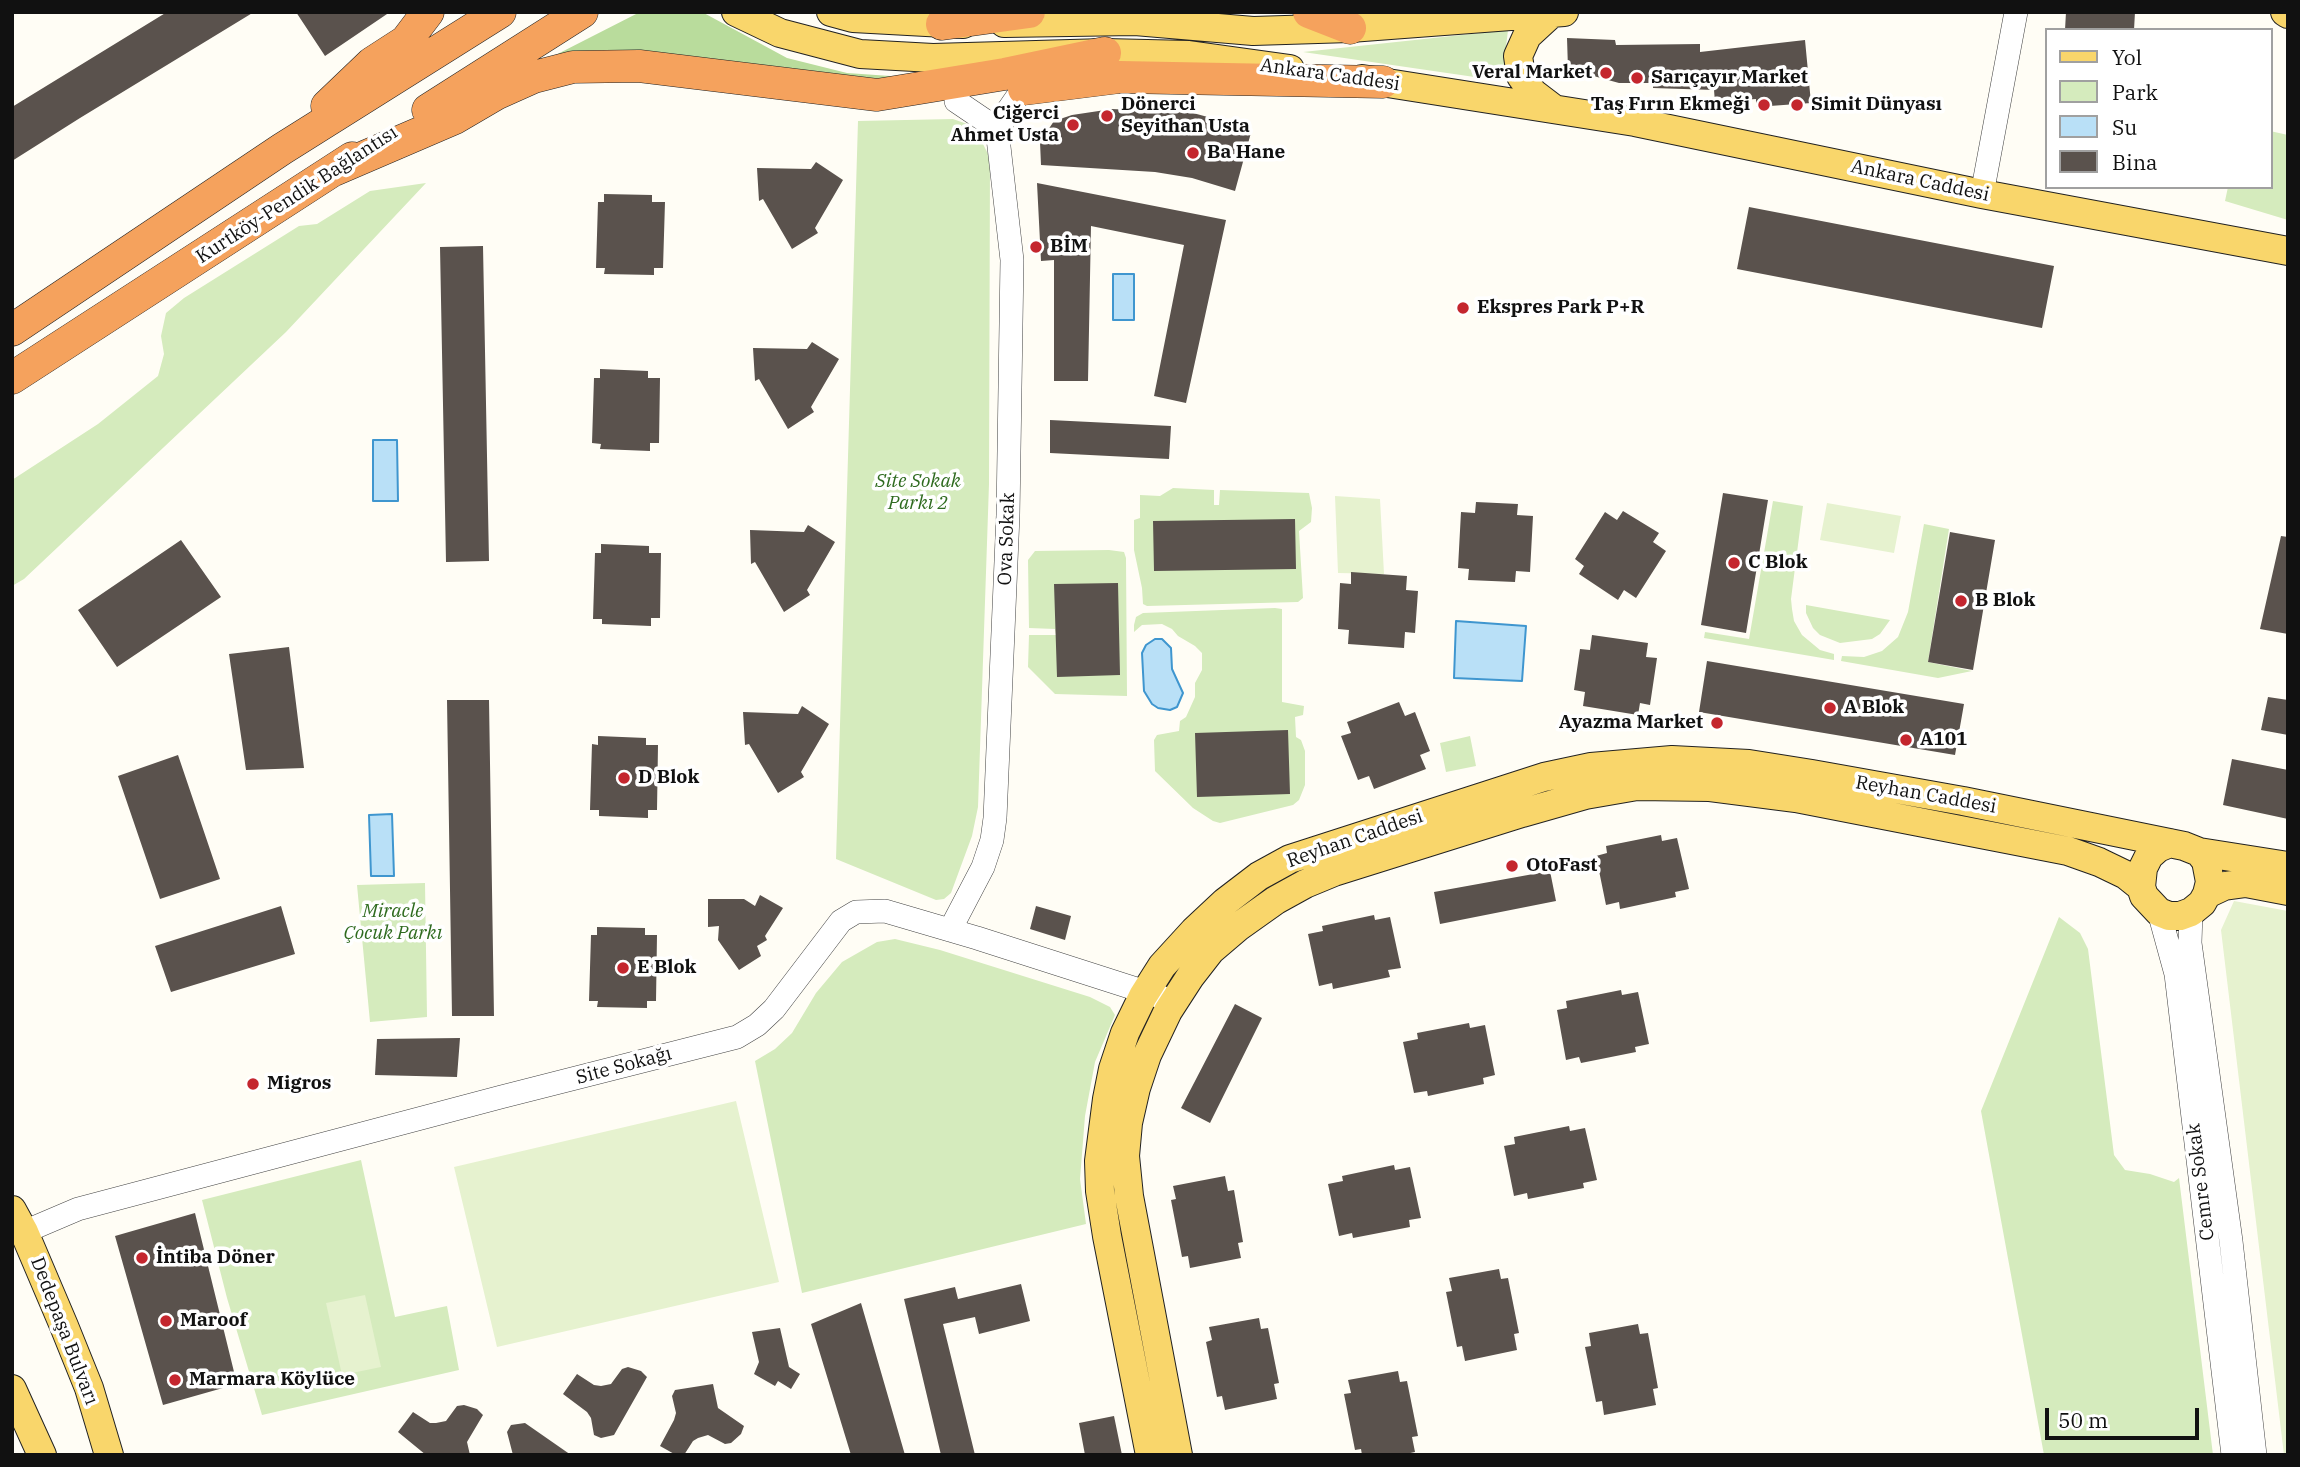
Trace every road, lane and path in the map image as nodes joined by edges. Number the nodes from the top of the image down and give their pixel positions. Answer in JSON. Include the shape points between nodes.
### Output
{"nodes":[{"id":1,"x":428,"y":12,"type":"edge"},
{"id":2,"x":464,"y":12,"type":"edge"},
{"id":3,"x":500,"y":12,"type":"edge"},
{"id":4,"x":582,"y":12,"type":"edge"},
{"id":5,"x":736,"y":12,"type":"edge"},
{"id":6,"x":831,"y":12,"type":"edge"},
{"id":7,"x":1029,"y":12,"type":"edge"},
{"id":8,"x":1309,"y":12,"type":"edge"},
{"id":9,"x":1564,"y":12,"type":"edge"},
{"id":10,"x":2016,"y":12,"type":"edge"},
{"id":11,"x":1552,"y":13,"type":"edge"},
{"id":12,"x":942,"y":24,"type":"junction"},
{"id":13,"x":1350,"y":29,"type":"junction"},
{"id":14,"x":1105,"y":53,"type":"junction"},
{"id":15,"x":716,"y":75,"type":"junction"},
{"id":16,"x":1383,"y":82,"type":"junction"},
{"id":17,"x":388,"y":84,"type":"junction"},
{"id":18,"x":1022,"y":90,"type":"junction"},
{"id":19,"x":956,"y":101,"type":"junction"},
{"id":20,"x":1554,"y":108,"type":"junction"},
{"id":21,"x":998,"y":138,"type":"junction"},
{"id":22,"x":282,"y":149,"type":"junction"},
{"id":23,"x":334,"y":170,"type":"junction"},
{"id":24,"x":1982,"y":194,"type":"junction"},
{"id":25,"x":2288,"y":251,"type":"edge"},
{"id":26,"x":12,"y":331,"type":"edge"},
{"id":27,"x":12,"y":378,"type":"edge"},
{"id":28,"x":1518,"y":800,"type":"junction"},
{"id":29,"x":2170,"y":843,"type":"junction"},
{"id":30,"x":2199,"y":852,"type":"junction"},
{"id":31,"x":2288,"y":866,"type":"edge"},
{"id":32,"x":2141,"y":887,"type":"junction"},
{"id":33,"x":2288,"y":891,"type":"edge"},
{"id":34,"x":2199,"y":903,"type":"junction"},
{"id":35,"x":2159,"y":912,"type":"junction"},
{"id":36,"x":950,"y":930,"type":"junction"},
{"id":37,"x":1146,"y":992,"type":"junction"},
{"id":38,"x":1174,"y":1002,"type":"junction"},
{"id":39,"x":18,"y":1221,"type":"edge"},
{"id":40,"x":1149,"y":1299,"type":"junction"},
{"id":41,"x":1120,"y":1304,"type":"junction"},
{"id":42,"x":12,"y":1389,"type":"edge"},
{"id":43,"x":98,"y":1422,"type":"junction"},
{"id":44,"x":42,"y":1455,"type":"edge"},
{"id":45,"x":86,"y":1455,"type":"edge"},
{"id":46,"x":109,"y":1455,"type":"edge"},
{"id":47,"x":1150,"y":1455,"type":"edge"},
{"id":48,"x":1178,"y":1455,"type":"edge"},
{"id":49,"x":2233,"y":1455,"type":"edge"},
{"id":50,"x":2255,"y":1455,"type":"edge"}],
"edges":[{"from":1,"to":22,"type":"highway","via":[[406,41],[372,63]]},
{"from":2,"to":17,"type":"highway"},
{"from":3,"to":17,"type":"highway"},
{"from":4,"to":23,"type":"highway","name":"Kurtköy-Pendik Bağlantısı"},
{"from":5,"to":14,"type":"main road","name":"Ankara Caddesi","via":[[780,33],[860,54],[933,58]]},
{"from":6,"to":12,"type":"main road","via":[[853,18]]},
{"from":7,"to":12,"type":"highway"},
{"from":8,"to":13,"type":"highway"},
{"from":9,"to":11,"type":"main road"},
{"from":10,"to":24,"type":"street"},
{"from":11,"to":13,"type":"main road"},
{"from":11,"to":20,"type":"main road","via":[[1527,36],[1518,56],[1521,76]]},
{"from":12,"to":13,"type":"main road","via":[[1135,21],[1253,31]]},
{"from":14,"to":15,"type":"highway","via":[[877,95]]},
{"from":14,"to":16,"type":"main road","name":"Ankara Caddesi","via":[[1189,55]]},
{"from":15,"to":19,"type":"highway","via":[[860,105]]},
{"from":15,"to":23,"type":"highway","via":[[639,66],[573,67],[534,77],[455,118]]},
{"from":16,"to":18,"type":"highway","via":[[1120,77]]},
{"from":16,"to":20,"type":"main road","name":"Ankara Caddesi"},
{"from":17,"to":22,"type":"highway"},
{"from":18,"to":19,"type":"highway"},
{"from":18,"to":21,"type":"street","name":"Ova Sokak","via":[[1004,116]]},
{"from":19,"to":21,"type":"street","via":[[987,122]]},
{"from":20,"to":24,"type":"main road","name":"Ankara Caddesi"},
{"from":21,"to":36,"type":"street","name":"Ova Sokak","via":[[1012,260],[1008,515],[995,818],[983,867]]},
{"from":22,"to":26,"type":"highway"},
{"from":23,"to":27,"type":"highway","name":"Kurtköy-Pendik Bağlantısı"},
{"from":24,"to":25,"type":"main road","name":"Ankara Caddesi"},
{"from":28,"to":29,"type":"main road","name":"Reyhan Caddesi","via":[[1591,767],[1672,760],[1749,764]]},
{"from":28,"to":32,"type":"main road","name":"Reyhan Caddesi","via":[[1637,786],[1710,787],[1796,798],[2068,851],[2126,875]]},
{"from":28,"to":37,"type":"main road","name":"Reyhan Caddesi","via":[[1290,859],[1225,902],[1162,966]]},
{"from":28,"to":38,"type":"main road","name":"Reyhan Caddesi","via":[[1334,872],[1276,900],[1211,950]]},
{"from":29,"to":30,"type":"main road"},
{"from":29,"to":32,"type":"main road","via":[[2149,856]]},
{"from":30,"to":31,"type":"main road"},
{"from":30,"to":34,"type":"main road","via":[[2209,870]]},
{"from":32,"to":35,"type":"main road"},
{"from":33,"to":34,"type":"main road","via":[[2246,883],[2224,886]]},
{"from":34,"to":35,"type":"main road","via":[[2180,916]]},
{"from":34,"to":50,"type":"street","name":"Cemre Sokak","via":[[2190,943]]},
{"from":35,"to":49,"type":"street","name":"Cemre Sokak","via":[[2176,974]]},
{"from":36,"to":37,"type":"street","name":"Site Sokağı"},
{"from":36,"to":39,"type":"street","name":"Site Sokağı","via":[[885,911],[856,912],[842,921],[774,1009],[737,1037]]},
{"from":37,"to":38,"type":"street","name":"Site Sokağı"},
{"from":37,"to":41,"type":"main road","name":"Reyhan Caddesi","via":[[1113,1069],[1099,1161]]},
{"from":38,"to":40,"type":"main road","name":"Reyhan Caddesi","via":[[1136,1088],[1125,1156]]},
{"from":39,"to":43,"type":"main road","name":"Dedepaşa Bulvarı","via":[[89,1388]]},
{"from":40,"to":41,"type":"main road"},
{"from":40,"to":48,"type":"main road","name":"Reyhan Caddesi"},
{"from":41,"to":47,"type":"main road","name":"Reyhan Caddesi"},
{"from":42,"to":44,"type":"main road"},
{"from":43,"to":45,"type":"main road","via":[[92,1449]]},
{"from":43,"to":46,"type":"main road","name":"Dedepaşa Bulvarı"}]}
